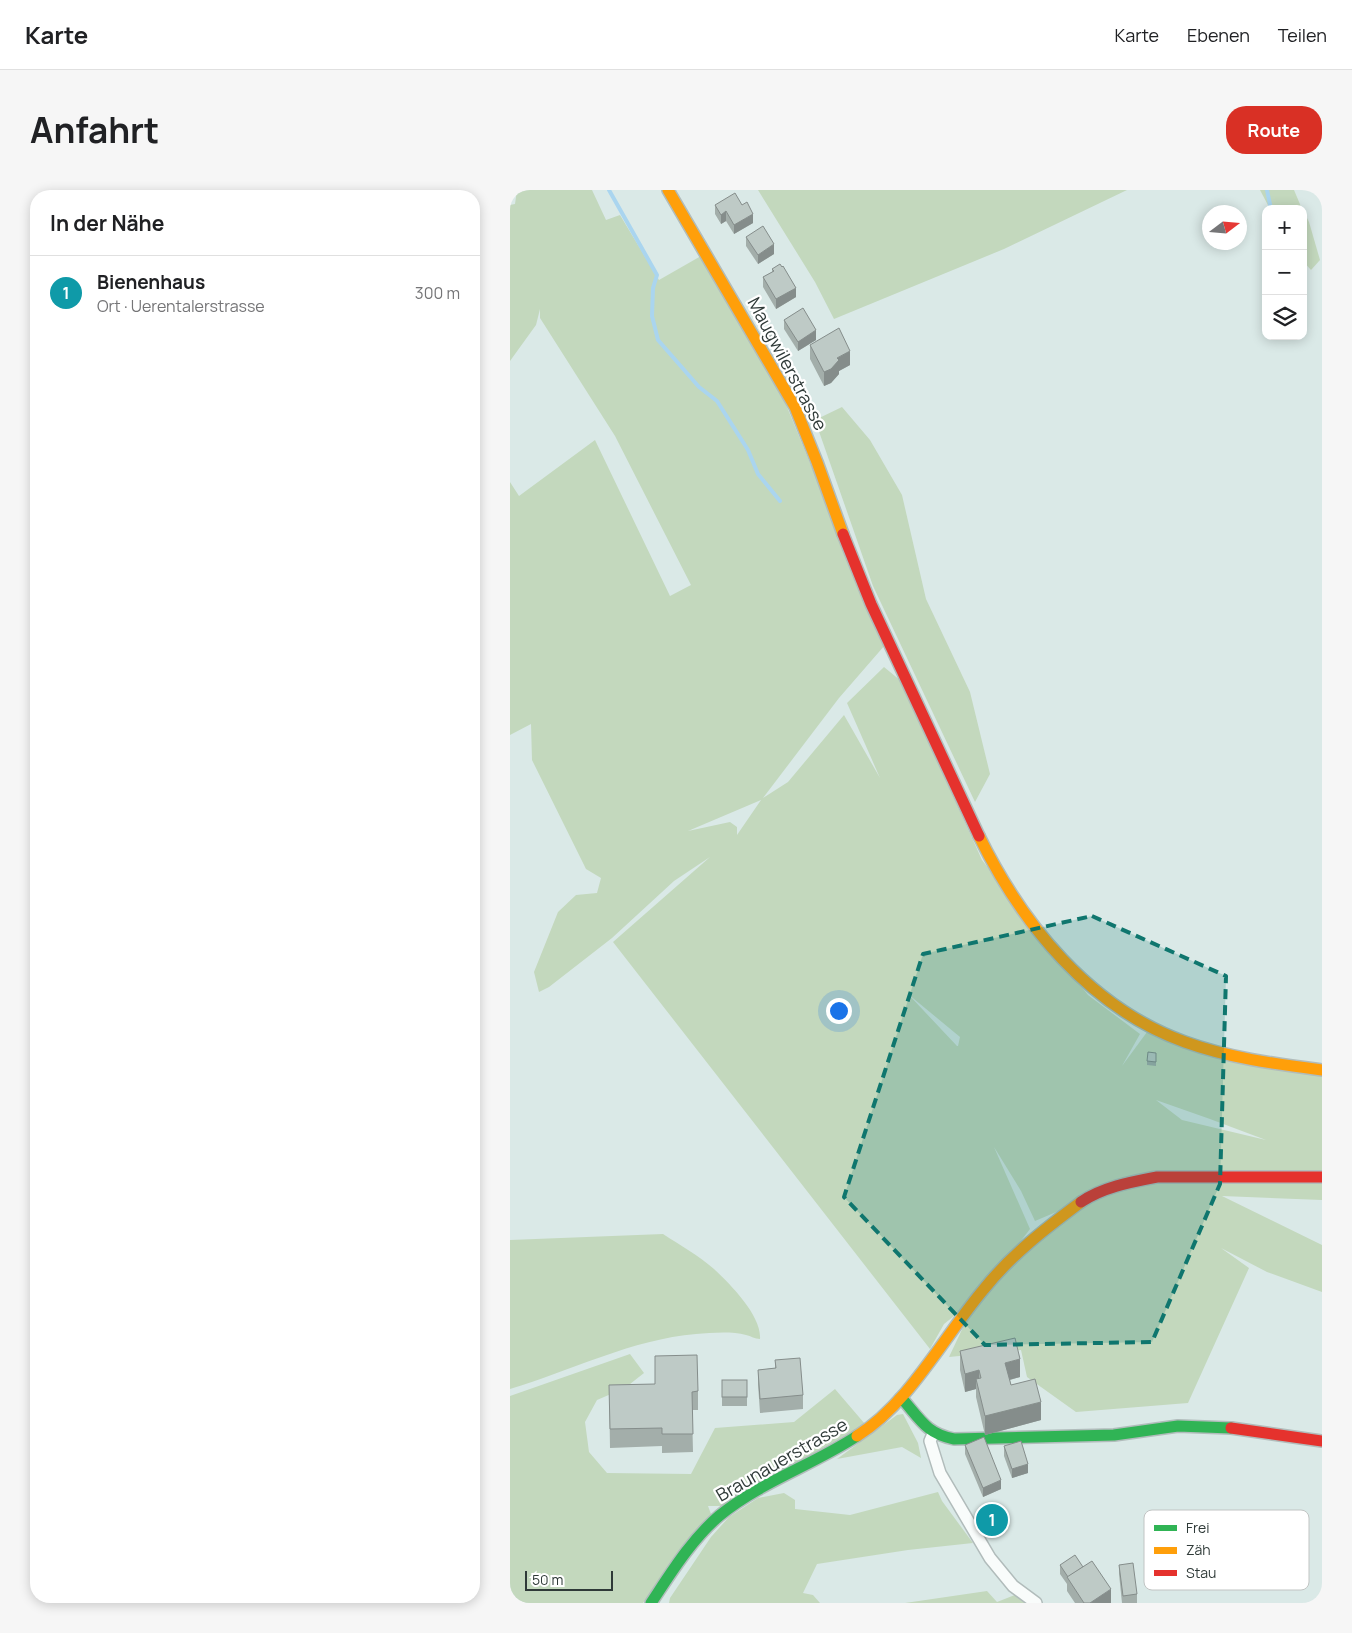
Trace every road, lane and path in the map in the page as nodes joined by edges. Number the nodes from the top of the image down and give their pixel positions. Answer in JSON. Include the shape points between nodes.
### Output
{"nodes":[{"id":1,"x":668,"y":190,"type":"edge"},
{"id":2,"x":1322,"y":1070,"type":"edge"},
{"id":3,"x":1322,"y":1177,"type":"edge"},
{"id":4,"x":900,"y":1399,"type":"junction"},
{"id":5,"x":933,"y":1434,"type":"junction"},
{"id":6,"x":1322,"y":1441,"type":"edge"},
{"id":7,"x":651,"y":1603,"type":"edge"},
{"id":8,"x":1036,"y":1603,"type":"edge"}],
"edges":[{"from":1,"to":2,"type":"street","name":"Maugwilerstrasse","via":[[795,407],[851,555],[892,647],[995,867],[1028,918],[1068,966],[1090,985],[1114,1004],[1168,1035],[1201,1047]]},
{"from":3,"to":4,"type":"street","name":"Braunauerstrasse","via":[[1157,1178],[1134,1181],[1096,1193],[1049,1226],[1000,1270]]},
{"from":4,"to":5,"type":"street"},
{"from":4,"to":7,"type":"street","name":"Braunauerstrasse","via":[[860,1436],[745,1498],[720,1515],[695,1540]]},
{"from":5,"to":6,"type":"street","via":[[963,1440],[1114,1434],[1178,1426],[1210,1426]]},
{"from":5,"to":8,"type":"street","via":[[930,1441],[940,1473],[990,1558],[1022,1594]]}]}
